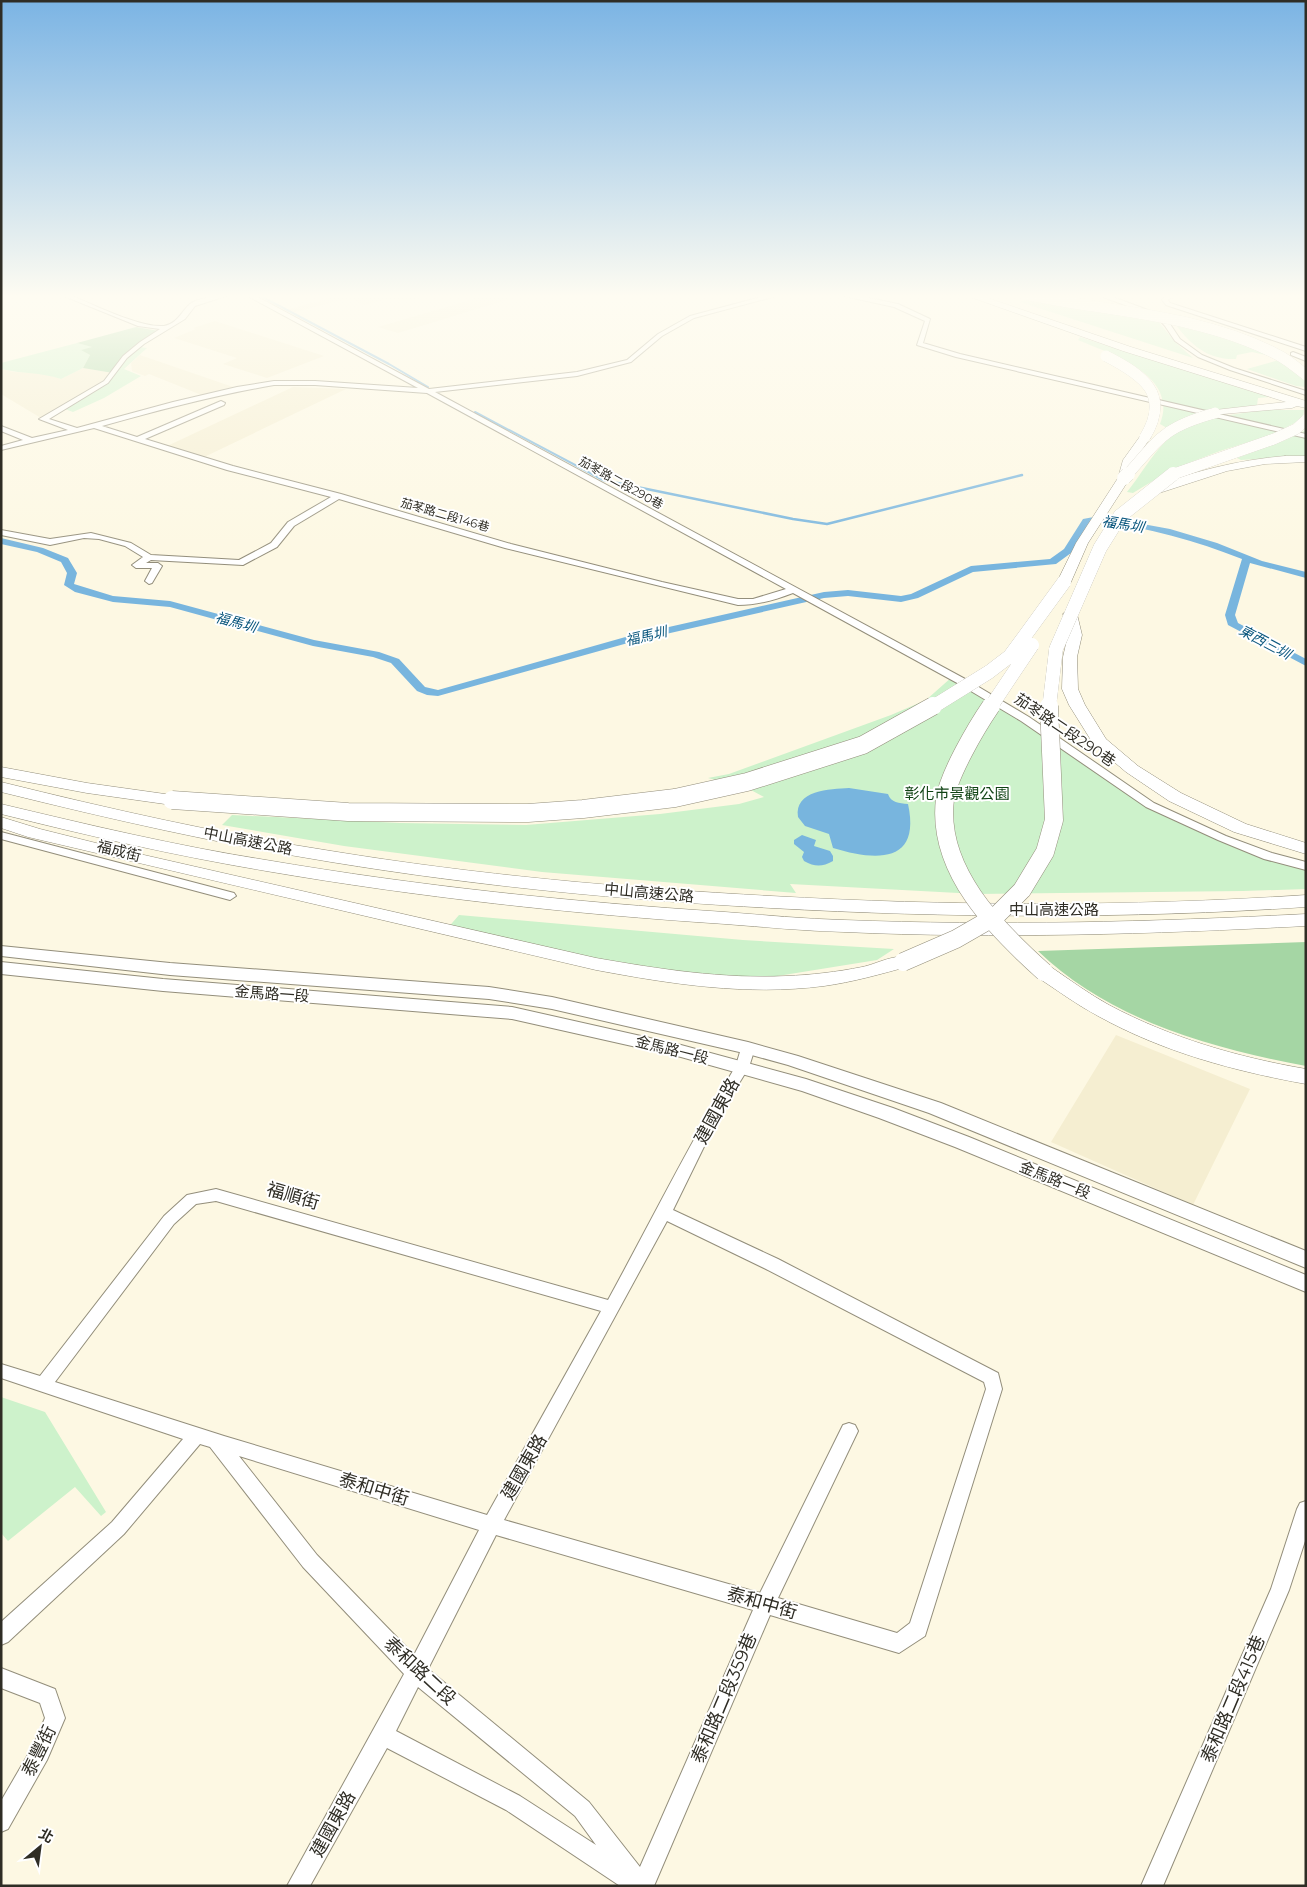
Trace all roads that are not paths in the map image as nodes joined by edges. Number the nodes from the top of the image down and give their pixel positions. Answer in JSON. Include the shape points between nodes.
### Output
{"nodes":[{"id":1,"x":106,"y":382,"type":"edge"},
{"id":2,"x":410,"y":382,"type":"edge"},
{"id":3,"x":520,"y":382,"type":"edge"},
{"id":4,"x":1071,"y":382,"type":"edge"},
{"id":5,"x":1147,"y":382,"type":"edge"},
{"id":6,"x":1233,"y":382,"type":"edge"},
{"id":7,"x":1258,"y":382,"type":"edge"},
{"id":8,"x":1272,"y":382,"type":"edge"},
{"id":9,"x":426,"y":391,"type":"junction"},
{"id":10,"x":1306,"y":393,"type":"edge"},
{"id":11,"x":1306,"y":397,"type":"edge"},
{"id":12,"x":221,"y":403,"type":"dead end"},
{"id":13,"x":1306,"y":405,"type":"edge"},
{"id":14,"x":1306,"y":420,"type":"edge"},
{"id":15,"x":94,"y":426,"type":"junction"},
{"id":16,"x":1,"y":428,"type":"edge"},
{"id":17,"x":76,"y":430,"type":"junction"},
{"id":18,"x":1306,"y":436,"type":"edge"},
{"id":19,"x":137,"y":440,"type":"junction"},
{"id":20,"x":32,"y":441,"type":"junction"},
{"id":21,"x":1,"y":448,"type":"edge"},
{"id":22,"x":1306,"y":459,"type":"edge"},
{"id":23,"x":1124,"y":478,"type":"junction"},
{"id":24,"x":1150,"y":492,"type":"junction"},
{"id":25,"x":338,"y":496,"type":"junction"},
{"id":26,"x":1,"y":532,"type":"edge"},
{"id":27,"x":148,"y":557,"type":"junction"},
{"id":28,"x":149,"y":581,"type":"dead end"},
{"id":29,"x":1064,"y":582,"type":"junction"},
{"id":30,"x":792,"y":590,"type":"junction"},
{"id":31,"x":1070,"y":614,"type":"junction"},
{"id":32,"x":1144,"y":770,"type":"dead end"},
{"id":33,"x":1,"y":772,"type":"edge"},
{"id":34,"x":1,"y":786,"type":"edge"},
{"id":35,"x":1,"y":809,"type":"edge"},
{"id":36,"x":1,"y":822,"type":"edge"},
{"id":37,"x":1,"y":835,"type":"edge"},
{"id":38,"x":1306,"y":847,"type":"edge"},
{"id":39,"x":1306,"y":866,"type":"edge"},
{"id":40,"x":230,"y":896,"type":"dead end"},
{"id":41,"x":1306,"y":901,"type":"edge"},
{"id":42,"x":1306,"y":920,"type":"edge"},
{"id":43,"x":1,"y":950,"type":"edge"},
{"id":44,"x":1,"y":968,"type":"edge"},
{"id":45,"x":748,"y":1048,"type":"junction"},
{"id":46,"x":742,"y":1067,"type":"junction"},
{"id":47,"x":1306,"y":1077,"type":"edge"},
{"id":48,"x":664,"y":1213,"type":"junction"},
{"id":49,"x":1306,"y":1260,"type":"edge"},
{"id":50,"x":1306,"y":1284,"type":"edge"},
{"id":51,"x":613,"y":1308,"type":"junction"},
{"id":52,"x":1,"y":1371,"type":"edge"},
{"id":53,"x":43,"y":1385,"type":"junction"},
{"id":54,"x":849,"y":1431,"type":"dead end"},
{"id":55,"x":196,"y":1436,"type":"junction"},
{"id":56,"x":215,"y":1440,"type":"junction"},
{"id":57,"x":1306,"y":1509,"type":"edge"},
{"id":58,"x":491,"y":1525,"type":"junction"},
{"id":59,"x":765,"y":1604,"type":"junction"},
{"id":60,"x":1,"y":1635,"type":"edge"},
{"id":61,"x":415,"y":1671,"type":"junction"},
{"id":62,"x":1,"y":1678,"type":"edge"},
{"id":63,"x":383,"y":1735,"type":"junction"},
{"id":64,"x":1,"y":1822,"type":"edge"},
{"id":65,"x":298,"y":1886,"type":"edge"},
{"id":66,"x":641,"y":1886,"type":"edge"},
{"id":67,"x":1152,"y":1886,"type":"edge"}],
"edges":[{"from":1,"to":17,"type":"street","via":[[43,419]]},
{"from":2,"to":9,"type":"street","name":"茄苳路二段290巷"},
{"from":3,"to":9,"type":"street"},
{"from":4,"to":18,"type":"street"},
{"from":5,"to":23,"type":"highway","bridge":true,"via":[[1156,394],[1154,420],[1129,460]]},
{"from":6,"to":13,"type":"highway"},
{"from":7,"to":11,"type":"highway"},
{"from":8,"to":10,"type":"street"},
{"from":9,"to":15,"type":"street","via":[[274,383],[173,404]]},
{"from":9,"to":30,"type":"street","name":"茄苳路二段290巷"},
{"from":12,"to":19,"type":"street"},
{"from":13,"to":23,"type":"highway","bridge":true,"via":[[1245,409],[1192,419],[1159,438]]},
{"from":14,"to":24,"type":"highway","bridge":true,"via":[[1296,429],[1274,439],[1174,474]]},
{"from":15,"to":17,"type":"street"},
{"from":15,"to":19,"type":"street","name":"茄苳路二段146巷"},
{"from":16,"to":20,"type":"street"},
{"from":17,"to":20,"type":"street"},
{"from":19,"to":25,"type":"street","name":"茄苳路二段146巷","via":[[273,481]]},
{"from":20,"to":21,"type":"street"},
{"from":22,"to":24,"type":"highway","bridge":true,"via":[[1237,464],[1193,475]]},
{"from":23,"to":29,"type":"highway","via":[[1082,543]]},
{"from":24,"to":31,"type":"highway","bridge":true,"via":[[1120,516],[1100,548]]},
{"from":25,"to":27,"type":"street","via":[[291,524],[274,545],[240,563]]},
{"from":25,"to":30,"type":"street","name":"茄苳路二段146巷","via":[[508,546],[738,602],[775,597]]},
{"from":26,"to":27,"type":"street","via":[[50,542],[66,541],[76,536],[96,536],[135,546]]},
{"from":27,"to":28,"type":"street","via":[[136,565],[158,566]]},
{"from":29,"to":33,"type":"highway","bridge":true,"via":[[1010,656],[911,720],[863,745],[747,782],[675,798],[528,813],[348,812],[172,800]]},
{"from":29,"to":47,"type":"highway","bridge":true,"via":[[1033,643],[964,749],[945,800],[945,826],[967,886],[995,926],[1014,945],[1044,972],[1108,1013],[1210,1056]]},
{"from":30,"to":39,"type":"street","name":"茄苳路二段290巷","via":[[1025,719],[1150,805],[1268,856]]},
{"from":31,"to":36,"type":"highway","bridge":true,"via":[[1052,667],[1049,702],[1054,820],[1040,864],[1012,902],[996,916],[956,940],[903,962],[849,976],[756,984],[711,983],[654,975],[144,860]]},
{"from":31,"to":38,"type":"highway","via":[[1076,634],[1070,657],[1070,689],[1100,742],[1132,769],[1175,797],[1240,828]]},
{"from":32,"to":38,"type":"street","via":[[1183,798]]},
{"from":34,"to":41,"type":"highway","name":"中山高速公路","bridge":true,"via":[[271,846],[536,884],[733,900],[945,910],[1135,910]]},
{"from":35,"to":42,"type":"highway","name":"中山高速公路","bridge":true,"via":[[305,873],[604,910],[860,927],[1188,926]]},
{"from":37,"to":40,"type":"street","name":"福成街"},
{"from":43,"to":45,"type":"main road","name":"金馬路一段","via":[[170,969],[489,992],[552,1003]]},
{"from":44,"to":46,"type":"main road","name":"金馬路一段","via":[[163,986],[512,1013]]},
{"from":45,"to":46,"type":"street","name":"建國東路"},
{"from":45,"to":49,"type":"main road","name":"金馬路一段","via":[[935,1108]]},
{"from":46,"to":48,"type":"street","name":"建國東路","via":[[713,1115]]},
{"from":46,"to":50,"type":"main road","name":"金馬路一段","via":[[806,1086],[962,1142]]},
{"from":48,"to":51,"type":"street","name":"建國東路"},
{"from":48,"to":59,"type":"street","name":"泰和中街","via":[[772,1264],[992,1378],[994,1390],[918,1629],[899,1643]]},
{"from":51,"to":53,"type":"street","name":"福順街","via":[[216,1195],[192,1199],[169,1220]]},
{"from":51,"to":58,"type":"street","name":"建國東路"},
{"from":52,"to":53,"type":"street","name":"泰和中街"},
{"from":53,"to":55,"type":"street","name":"泰和中街"},
{"from":54,"to":59,"type":"street","name":"泰和路二段359巷"},
{"from":55,"to":56,"type":"street","name":"泰和中街"},
{"from":55,"to":60,"type":"street","via":[[118,1528]]},
{"from":56,"to":58,"type":"street","name":"泰和中街"},
{"from":56,"to":61,"type":"street","name":"泰和路二段","via":[[310,1561]]},
{"from":57,"to":67,"type":"street","name":"泰和路二段415巷","via":[[1280,1590]]},
{"from":58,"to":59,"type":"street","name":"泰和中街"},
{"from":58,"to":61,"type":"street","name":"建國東路"},
{"from":59,"to":66,"type":"street","name":"泰和路二段359巷"},
{"from":61,"to":63,"type":"street","name":"建國東路"},
{"from":61,"to":66,"type":"street","name":"泰和路二段","via":[[582,1808]]},
{"from":62,"to":64,"type":"street","name":"泰豐街","via":[[48,1696],[55,1718],[40,1753]]},
{"from":63,"to":65,"type":"street","name":"建國東路"},
{"from":63,"to":66,"type":"street","via":[[513,1803]]}]}
